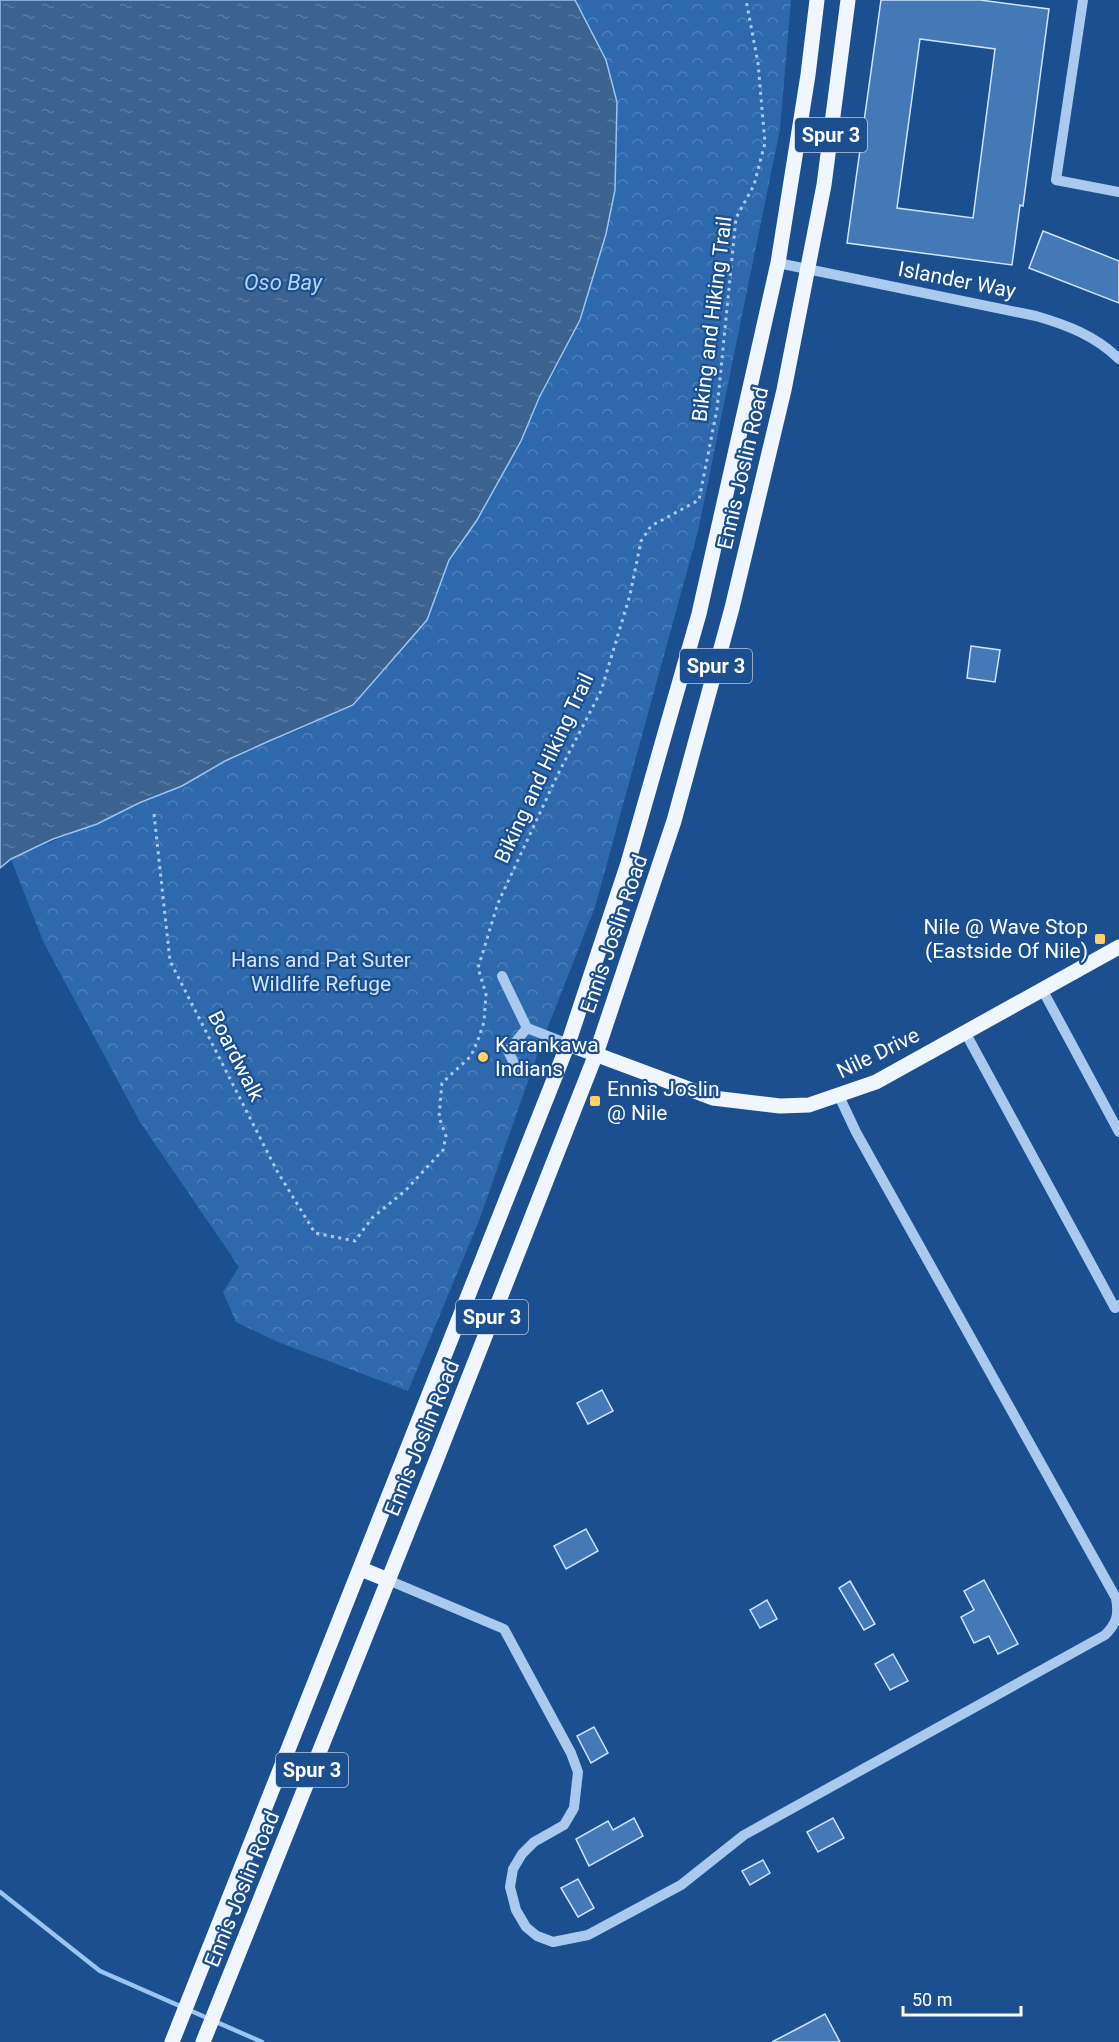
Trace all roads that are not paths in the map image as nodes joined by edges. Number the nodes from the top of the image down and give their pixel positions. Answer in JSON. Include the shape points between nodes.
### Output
{"nodes":[{"id":1,"x":817,"y":0,"type":"edge"},
{"id":2,"x":848,"y":0,"type":"edge"},
{"id":3,"x":1083,"y":0,"type":"edge"},
{"id":4,"x":1119,"y":192,"type":"edge"},
{"id":5,"x":778,"y":263,"type":"junction"},
{"id":6,"x":808,"y":270,"type":"junction"},
{"id":7,"x":1119,"y":359,"type":"edge"},
{"id":8,"x":1119,"y":947,"type":"edge"},
{"id":9,"x":502,"y":976,"type":"dead end"},
{"id":10,"x":1042,"y":989,"type":"junction"},
{"id":11,"x":527,"y":1028,"type":"junction"},
{"id":12,"x":965,"y":1032,"type":"junction"},
{"id":13,"x":568,"y":1044,"type":"junction"},
{"id":14,"x":596,"y":1054,"type":"junction"},
{"id":15,"x":517,"y":1069,"type":"dead end"},
{"id":16,"x":840,"y":1096,"type":"junction"},
{"id":17,"x":1119,"y":1132,"type":"edge"},
{"id":18,"x":1119,"y":1305,"type":"edge"},
{"id":19,"x":361,"y":1569,"type":"junction"},
{"id":20,"x":388,"y":1580,"type":"junction"},
{"id":21,"x":172,"y":2042,"type":"edge"},
{"id":22,"x":202,"y":2042,"type":"edge"}],
"edges":[{"from":1,"to":5,"type":"main road","name":"Ennis Joslin Road","number":"Spur 3"},
{"from":2,"to":6,"type":"main road","name":"Ennis Joslin Road","number":"Spur 3","via":[[824,185]]},
{"from":3,"to":4,"type":"street","via":[[1056,180]]},
{"from":5,"to":6,"type":"street","name":"Islander Way"},
{"from":5,"to":13,"type":"main road","name":"Ennis Joslin Road","number":"Spur 3","via":[[699,614],[628,863]]},
{"from":6,"to":7,"type":"street","name":"Islander Way","via":[[1069,325],[1107,347]]},
{"from":6,"to":14,"type":"main road","name":"Ennis Joslin Road","number":"Spur 3","via":[[784,390],[726,630],[674,820]]},
{"from":8,"to":10,"type":"main road","name":"Nile Drive"},
{"from":9,"to":11,"type":"street"},
{"from":10,"to":12,"type":"main road","name":"Nile Drive"},
{"from":10,"to":17,"type":"street"},
{"from":11,"to":13,"type":"street"},
{"from":11,"to":15,"type":"street","via":[[508,1051]]},
{"from":12,"to":16,"type":"main road","name":"Nile Drive","via":[[876,1082]]},
{"from":12,"to":18,"type":"street","via":[[1115,1308]]},
{"from":13,"to":14,"type":"main road","name":"Nile Drive"},
{"from":13,"to":19,"type":"main road","name":"Ennis Joslin Road","number":"Spur 3"},
{"from":14,"to":16,"type":"main road","name":"Nile Drive","via":[[713,1098],[780,1106]]},
{"from":14,"to":20,"type":"main road","name":"Ennis Joslin Road","number":"Spur 3"},
{"from":16,"to":20,"type":"street","via":[[856,1132],[1116,1598],[1116,1625],[1106,1635],[744,1836],[681,1885],[588,1935],[553,1942],[526,1927],[510,1887],[513,1869],[522,1854],[534,1842],[564,1825],[574,1808],[578,1772],[571,1753],[504,1629]]},
{"from":19,"to":20,"type":"main road"},
{"from":19,"to":21,"type":"main road","name":"Ennis Joslin Road","number":"Spur 3"},
{"from":20,"to":22,"type":"main road","name":"Ennis Joslin Road","number":"Spur 3"}]}
